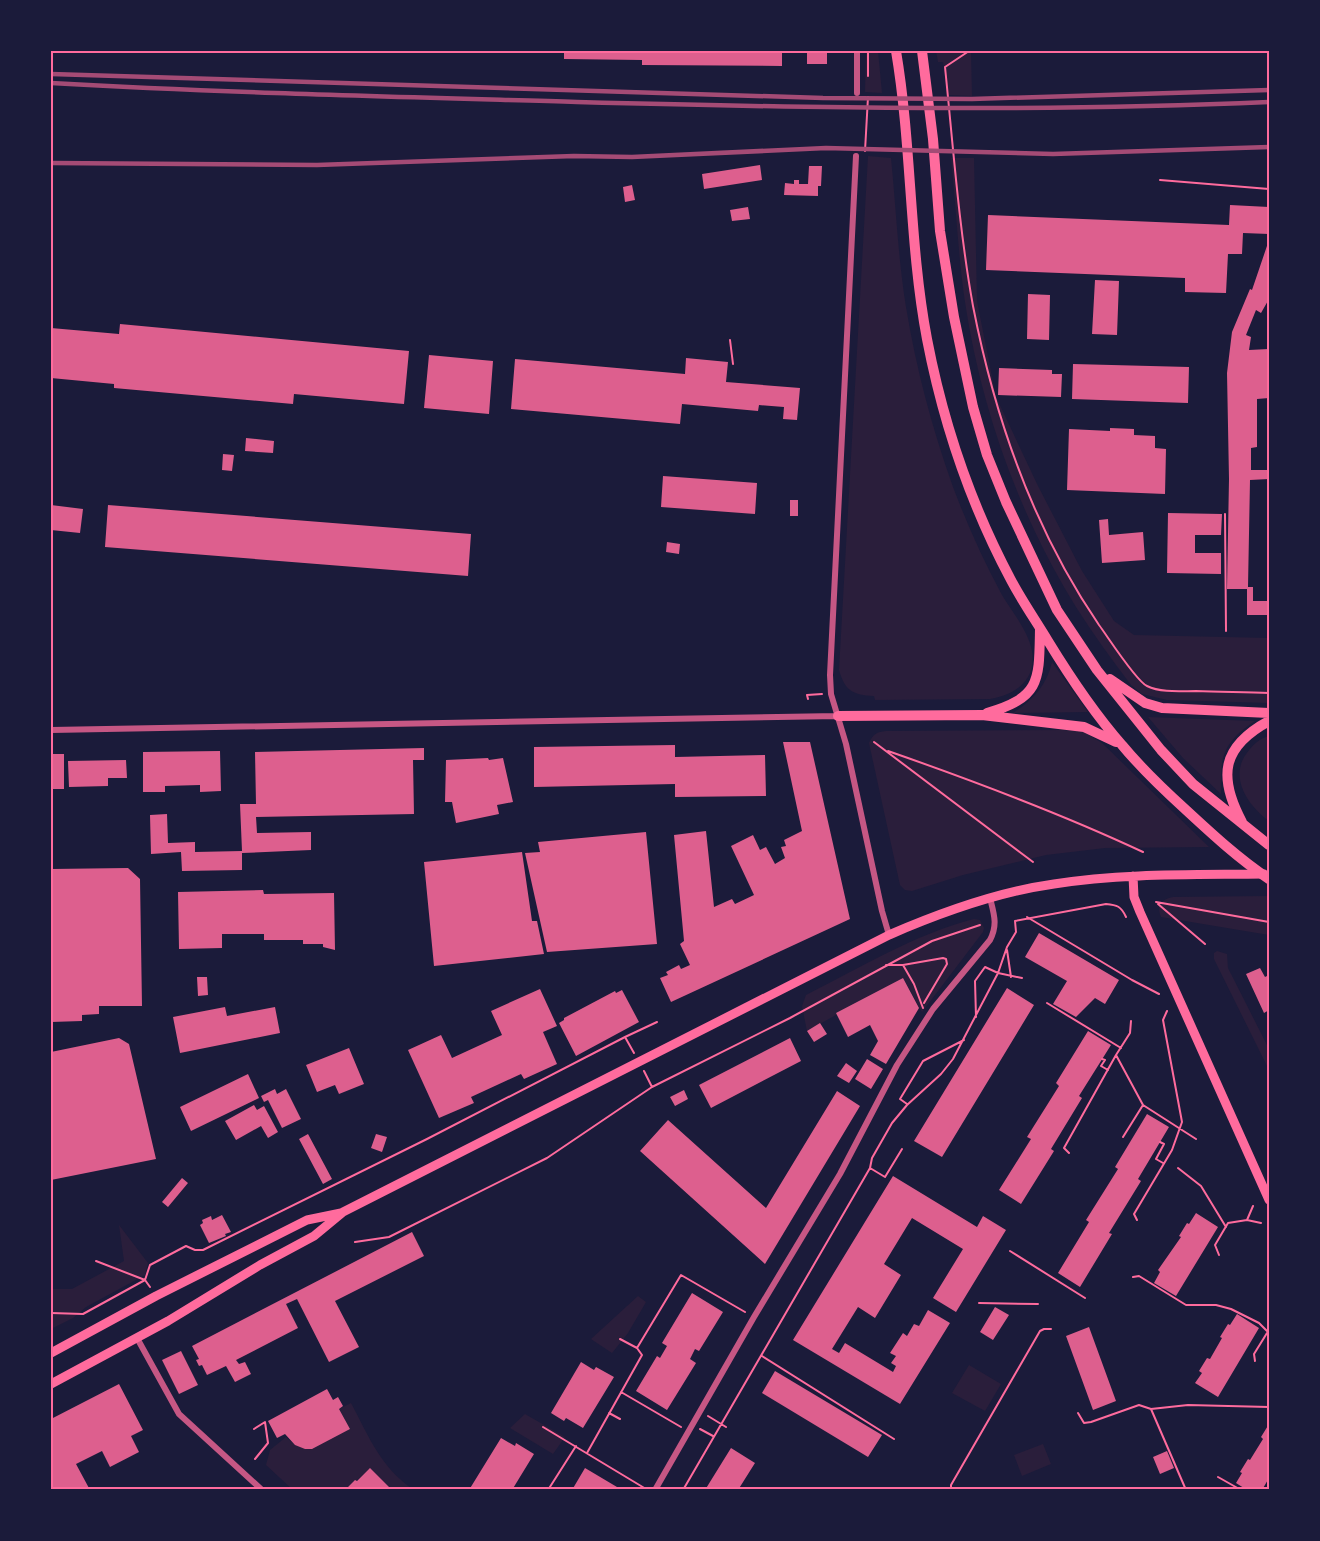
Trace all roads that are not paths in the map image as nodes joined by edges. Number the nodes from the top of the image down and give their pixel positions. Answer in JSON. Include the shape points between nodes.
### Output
{"nodes":[{"id":1,"x":857,"y":51,"type":"edge"},
{"id":2,"x":896,"y":51,"type":"edge"},
{"id":3,"x":922,"y":51,"type":"edge"},
{"id":4,"x":857,"y":93,"type":"dead end"},
{"id":5,"x":856,"y":156,"type":"dead end"},
{"id":6,"x":1040,"y":628,"type":"junction"},
{"id":7,"x":1097,"y":670,"type":"junction"},
{"id":8,"x":1269,"y":712,"type":"edge"},
{"id":9,"x":982,"y":715,"type":"junction"},
{"id":10,"x":838,"y":716,"type":"junction"},
{"id":11,"x":1269,"y":721,"type":"edge"},
{"id":12,"x":51,"y":730,"type":"edge"},
{"id":13,"x":1121,"y":745,"type":"junction"},
{"id":14,"x":1245,"y":827,"type":"junction"},
{"id":15,"x":1269,"y":844,"type":"edge"},
{"id":16,"x":1269,"y":874,"type":"edge"},
{"id":17,"x":1133,"y":876,"type":"junction"},
{"id":18,"x":1269,"y":879,"type":"edge"},
{"id":19,"x":990,"y":898,"type":"junction"},
{"id":20,"x":889,"y":934,"type":"junction"},
{"id":21,"x":1269,"y":1200,"type":"edge"},
{"id":22,"x":343,"y":1212,"type":"junction"},
{"id":23,"x":136,"y":1338,"type":"junction"},
{"id":24,"x":51,"y":1353,"type":"edge"},
{"id":25,"x":51,"y":1384,"type":"edge"},
{"id":26,"x":262,"y":1490,"type":"edge"},
{"id":27,"x":655,"y":1490,"type":"edge"}],
"edges":[{"from":1,"to":4,"type":"street"},
{"from":2,"to":6,"type":"highway","via":[[907,131],[916,272],[944,413],[980,514],[1011,580]]},
{"from":3,"to":7,"type":"highway","via":[[940,231],[973,407],[987,455],[1041,578]]},
{"from":5,"to":10,"type":"street","via":[[830,675]]},
{"from":6,"to":9,"type":"highway","via":[[1040,659],[1032,686],[1011,706]]},
{"from":6,"to":13,"type":"highway","via":[[1076,687]]},
{"from":7,"to":8,"type":"highway","via":[[1145,703],[1162,708]]},
{"from":7,"to":14,"type":"highway","via":[[1193,784]]},
{"from":9,"to":10,"type":"highway"},
{"from":9,"to":13,"type":"highway","via":[[1084,727]]},
{"from":10,"to":12,"type":"street"},
{"from":10,"to":20,"type":"street"},
{"from":11,"to":14,"type":"highway","via":[[1239,744],[1227,765],[1232,802]]},
{"from":13,"to":18,"type":"highway","via":[[1220,841]]},
{"from":14,"to":15,"type":"highway"},
{"from":16,"to":17,"type":"main road"},
{"from":17,"to":19,"type":"main road","via":[[1052,884]]},
{"from":17,"to":21,"type":"main road","via":[[1134,897],[1140,912]]},
{"from":19,"to":20,"type":"main road"},
{"from":19,"to":27,"type":"street","via":[[996,922],[990,940],[941,997],[897,1065],[836,1182]]},
{"from":20,"to":22,"type":"main road"},
{"from":22,"to":23,"type":"main road","via":[[314,1236]]},
{"from":22,"to":24,"type":"main road","via":[[307,1220]]},
{"from":23,"to":25,"type":"main road"},
{"from":23,"to":26,"type":"street","via":[[179,1414]]}]}
